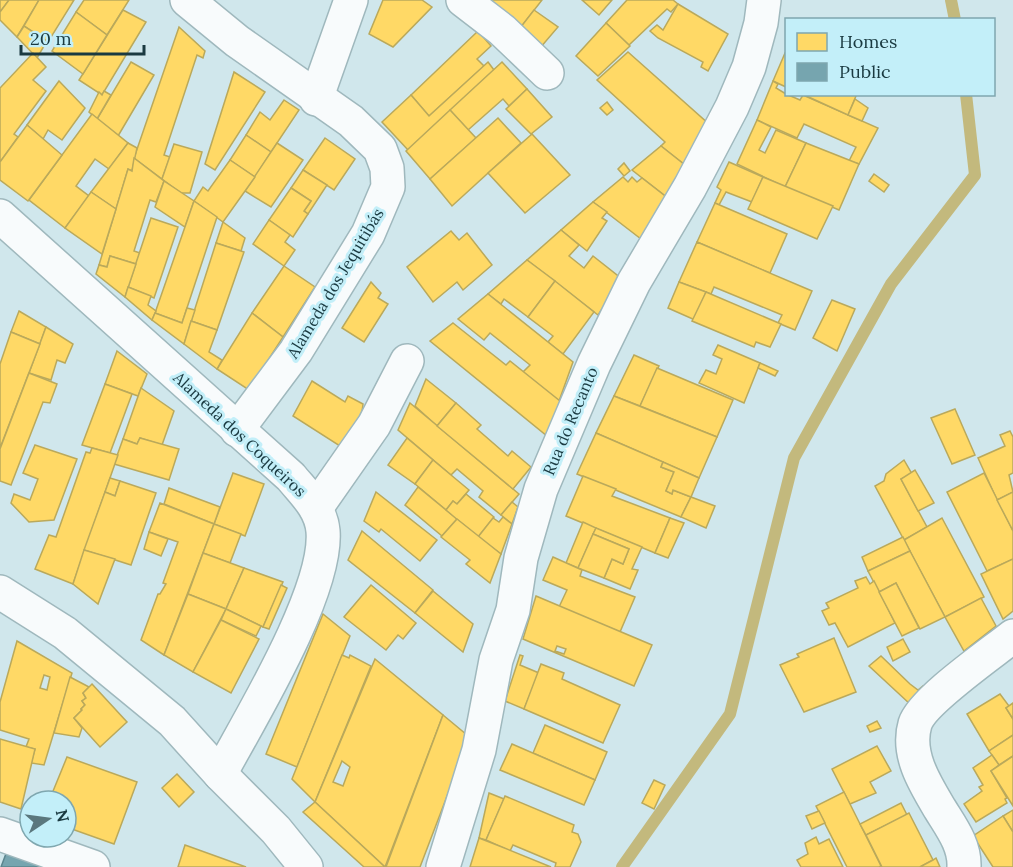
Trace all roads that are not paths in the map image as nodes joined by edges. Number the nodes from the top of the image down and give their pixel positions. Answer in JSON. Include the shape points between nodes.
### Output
{"nodes":[{"id":1,"x":188,"y":0,"type":"edge"},
{"id":2,"x":351,"y":0,"type":"edge"},
{"id":3,"x":463,"y":0,"type":"edge"},
{"id":4,"x":764,"y":0,"type":"edge"},
{"id":5,"x":547,"y":73,"type":"dead end"},
{"id":6,"x":316,"y":99,"type":"junction"},
{"id":7,"x":0,"y":216,"type":"edge"},
{"id":8,"x":407,"y":361,"type":"dead end"},
{"id":9,"x":237,"y":429,"type":"junction"},
{"id":10,"x":316,"y":508,"type":"junction"},
{"id":11,"x":0,"y":592,"type":"edge"},
{"id":12,"x":1013,"y":636,"type":"edge"},
{"id":13,"x":220,"y":774,"type":"junction"},
{"id":14,"x":0,"y":834,"type":"edge"},
{"id":15,"x":93,"y":867,"type":"edge"},
{"id":16,"x":306,"y":867,"type":"edge"},
{"id":17,"x":443,"y":867,"type":"edge"},
{"id":18,"x":964,"y":867,"type":"edge"}],
"edges":[{"from":1,"to":6,"type":"street","name":"Alameda dos Jequitibás"},
{"from":2,"to":6,"type":"street"},
{"from":3,"to":5,"type":"street"},
{"from":4,"to":17,"type":"street","name":"Rua do Recanto","via":[[749,67],[732,107],[630,291],[541,489],[521,558],[513,610],[496,660],[479,750]]},
{"from":6,"to":9,"type":"street","name":"Alameda dos Jequitibás","via":[[351,121],[380,149],[388,187],[368,234],[296,351]]},
{"from":7,"to":9,"type":"street","name":"Alameda dos Coqueiros"},
{"from":8,"to":10,"type":"street","via":[[374,425]]},
{"from":9,"to":10,"type":"street","name":"Alameda dos Coqueiros","via":[[291,477]]},
{"from":10,"to":13,"type":"street","name":"Alameda dos Coqueiros","via":[[323,531],[311,596]]},
{"from":11,"to":13,"type":"street","via":[[65,633],[122,677],[172,721]]},
{"from":12,"to":18,"type":"street","via":[[928,705],[915,723],[913,748],[923,782],[956,834],[964,854]]},
{"from":13,"to":16,"type":"street","via":[[276,830]]},
{"from":14,"to":15,"type":"street"}]}
